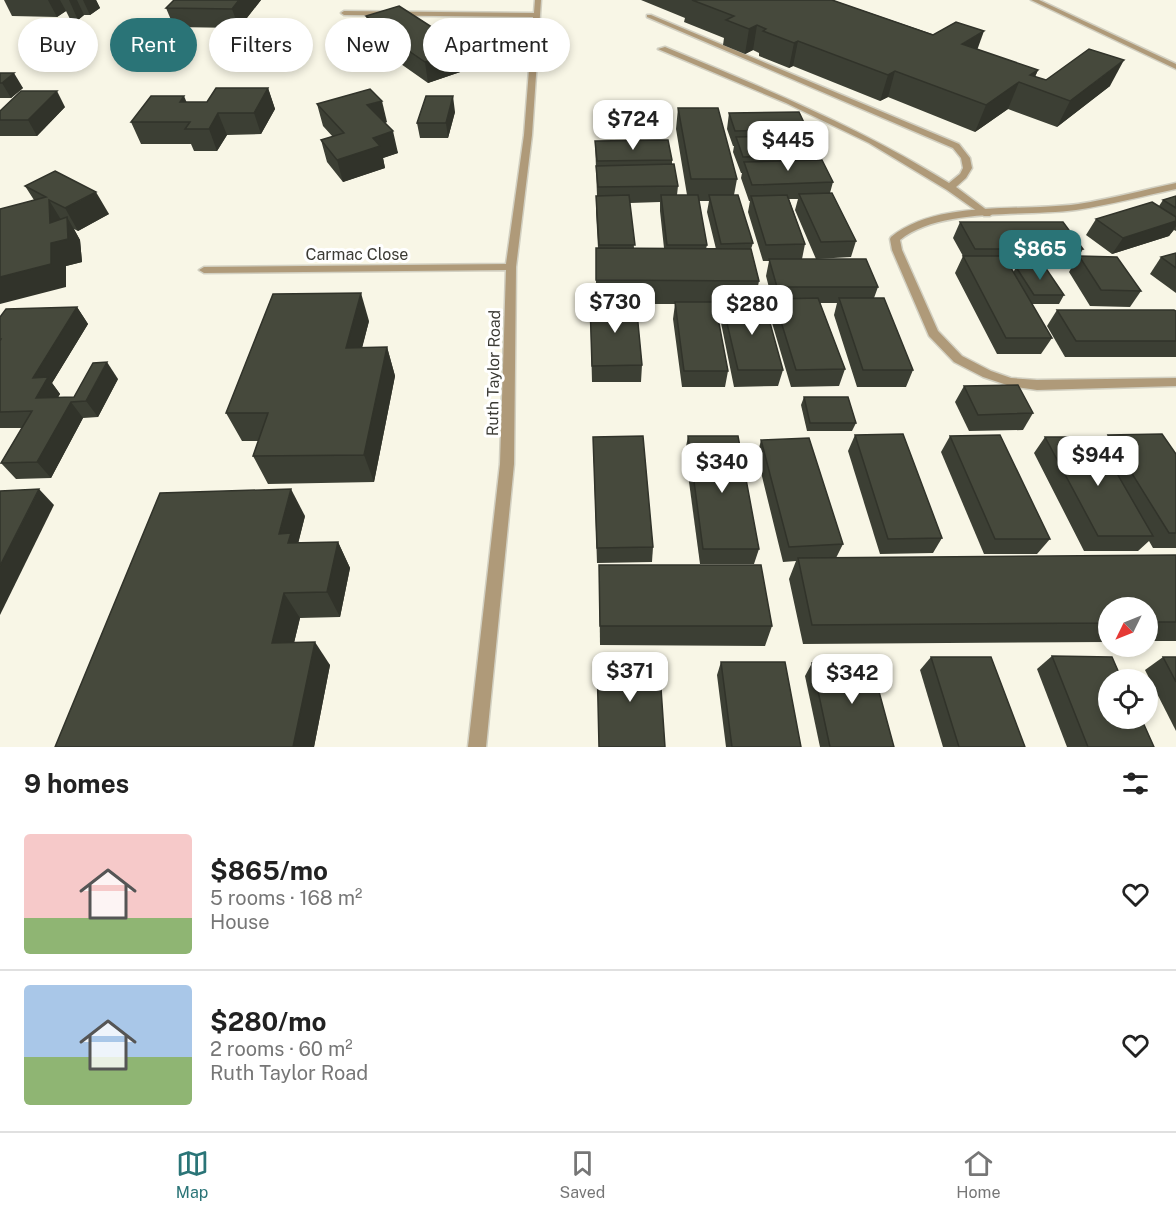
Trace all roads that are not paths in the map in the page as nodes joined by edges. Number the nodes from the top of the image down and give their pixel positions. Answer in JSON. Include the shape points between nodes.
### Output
{"nodes":[{"id":1,"x":538,"y":0,"type":"edge"},
{"id":2,"x":1034,"y":0,"type":"edge"},
{"id":3,"x":344,"y":13,"type":"dead end"},
{"id":4,"x":537,"y":15,"type":"junction"},
{"id":5,"x":649,"y":16,"type":"dead end"},
{"id":6,"x":662,"y":49,"type":"dead end"},
{"id":7,"x":1176,"y":67,"type":"edge"},
{"id":8,"x":951,"y":186,"type":"junction"},
{"id":9,"x":1176,"y":186,"type":"edge"},
{"id":10,"x":987,"y":214,"type":"junction"},
{"id":11,"x":511,"y":267,"type":"junction"},
{"id":12,"x":204,"y":270,"type":"dead end"},
{"id":13,"x":1176,"y":382,"type":"edge"},
{"id":14,"x":477,"y":747,"type":"edge"}],
"edges":[{"from":1,"to":4,"type":"street","name":"Ruth Taylor Road"},
{"from":2,"to":7,"type":"street"},
{"from":3,"to":4,"type":"street"},
{"from":4,"to":11,"type":"street","name":"Ruth Taylor Road","via":[[528,135]]},
{"from":5,"to":8,"type":"street","via":[[956,146],[966,158],[968,170]]},
{"from":6,"to":8,"type":"street","via":[[771,94]]},
{"from":8,"to":10,"type":"street"},
{"from":9,"to":10,"type":"street","via":[[1079,207]]},
{"from":10,"to":13,"type":"street","via":[[915,224],[901,230],[894,239],[933,333],[958,359],[1010,382],[1037,385]]},
{"from":11,"to":12,"type":"street","name":"Carmac Close"},
{"from":11,"to":14,"type":"street","name":"Ruth Taylor Road","via":[[507,464]]}]}
